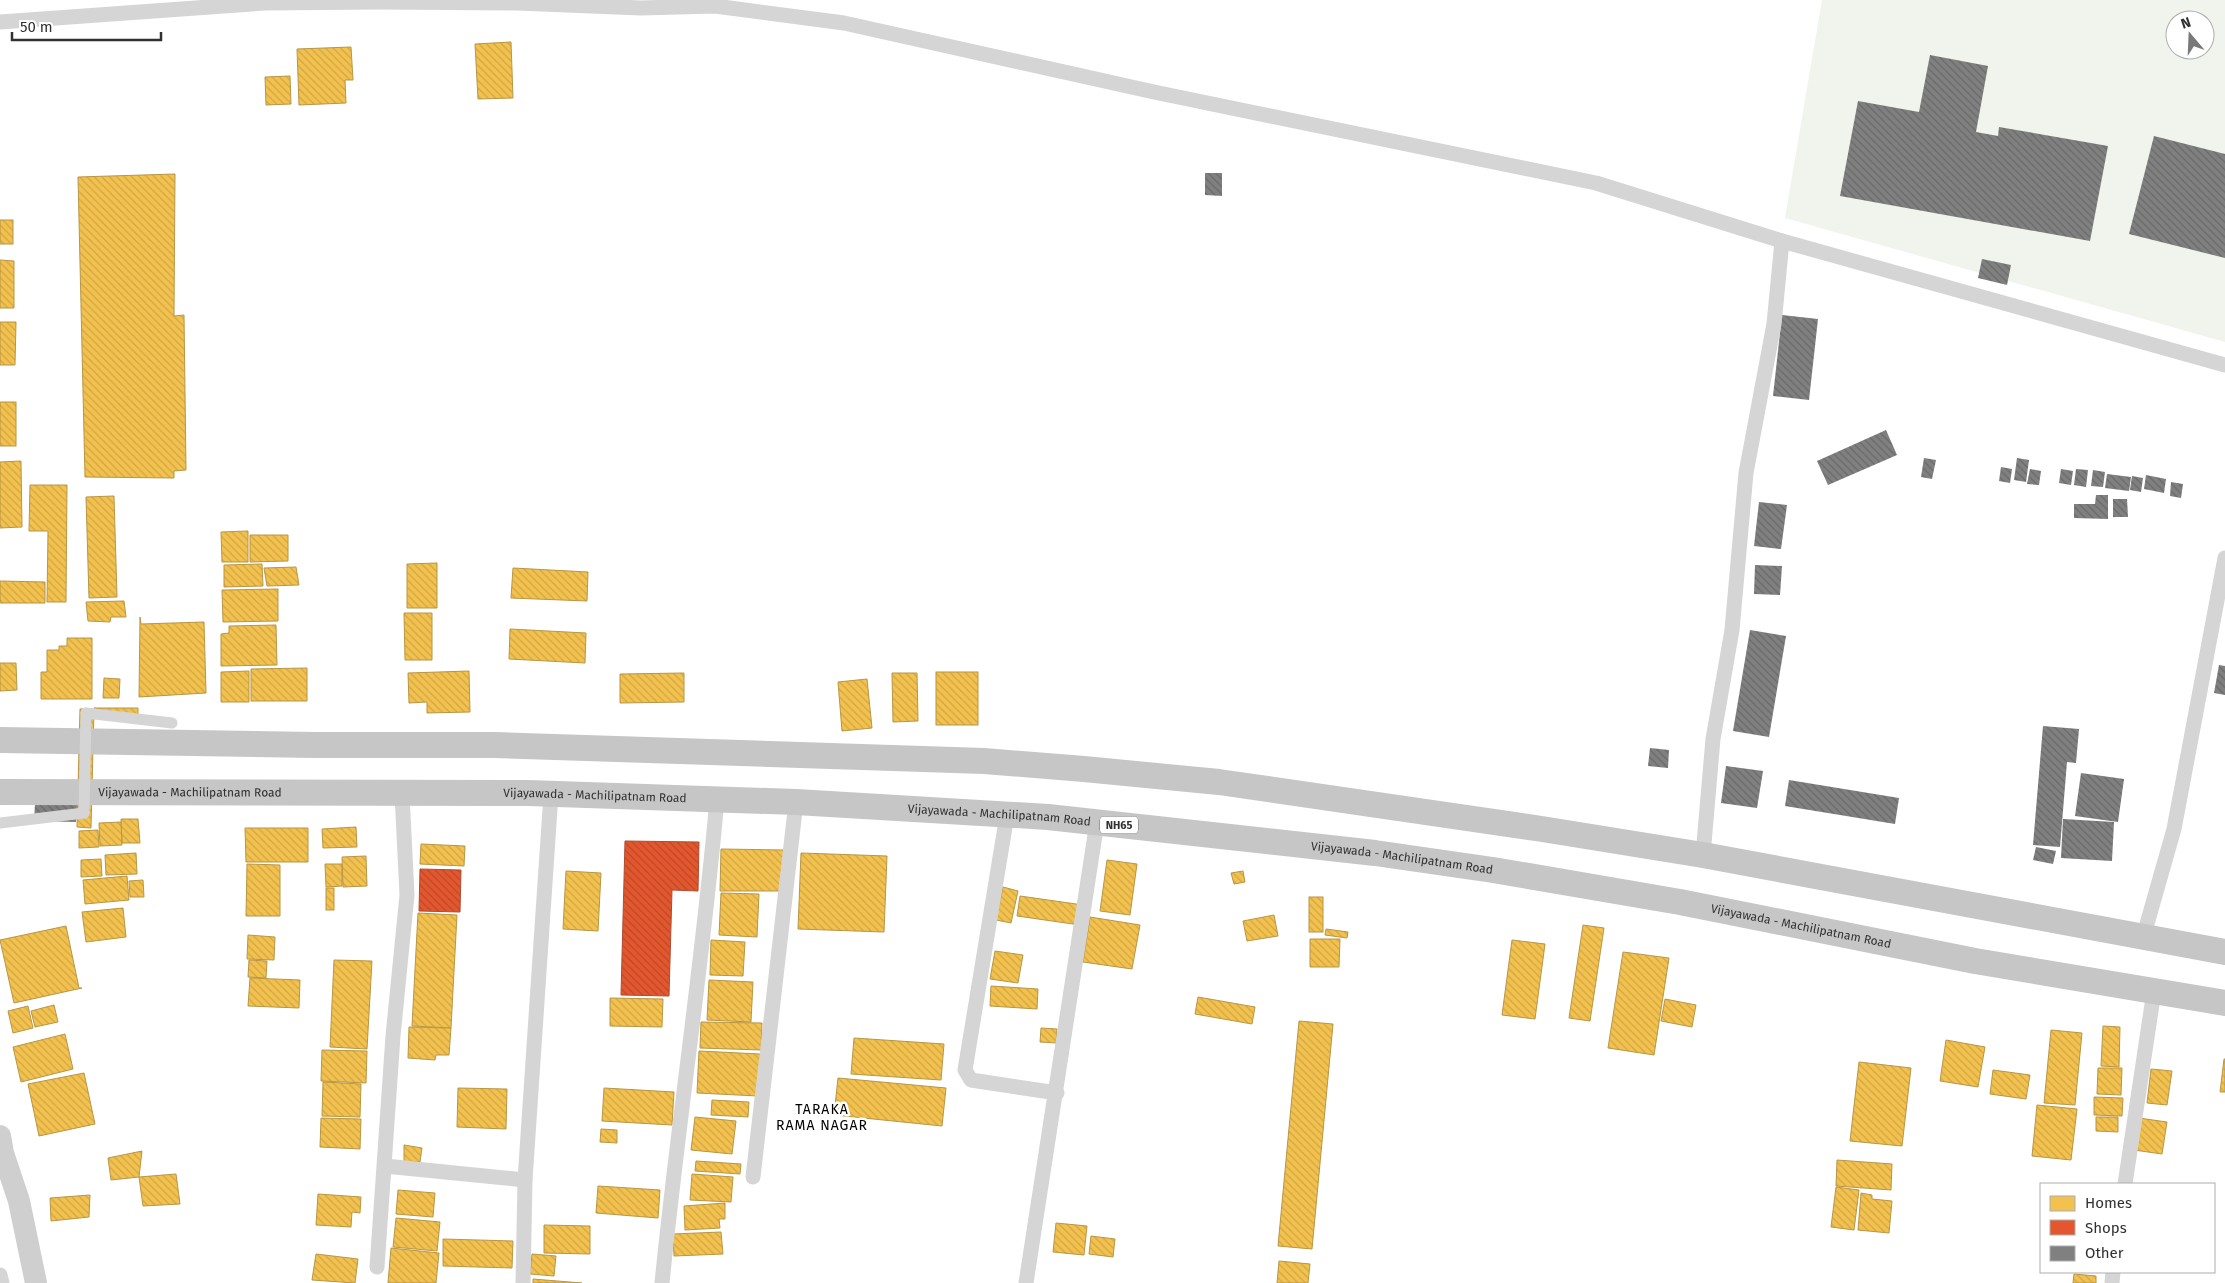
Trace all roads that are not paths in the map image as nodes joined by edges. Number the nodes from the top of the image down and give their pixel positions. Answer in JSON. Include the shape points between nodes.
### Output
{"nodes":[{"id":1,"x":265,"y":1,"type":"edge"},
{"id":2,"x":382,"y":1,"type":"edge"},
{"id":3,"x":517,"y":1,"type":"edge"},
{"id":4,"x":641,"y":4,"type":"edge"},
{"id":5,"x":0,"y":22,"type":"edge"},
{"id":6,"x":1782,"y":241,"type":"junction"},
{"id":7,"x":2225,"y":365,"type":"edge"},
{"id":8,"x":2225,"y":558,"type":"edge"},
{"id":9,"x":172,"y":723,"type":"dead end"},
{"id":10,"x":0,"y":740,"type":"edge"},
{"id":11,"x":0,"y":792,"type":"edge"},
{"id":12,"x":402,"y":794,"type":"junction"},
{"id":13,"x":552,"y":794,"type":"junction"},
{"id":14,"x":717,"y":800,"type":"junction"},
{"id":15,"x":796,"y":802,"type":"junction"},
{"id":16,"x":1007,"y":815,"type":"junction"},
{"id":17,"x":1097,"y":822,"type":"junction"},
{"id":18,"x":0,"y":823,"type":"edge"},
{"id":19,"x":1703,"y":855,"type":"junction"},
{"id":20,"x":2143,"y":938,"type":"junction"},
{"id":21,"x":2225,"y":952,"type":"edge"},
{"id":22,"x":2154,"y":991,"type":"junction"},
{"id":23,"x":2225,"y":1003,"type":"edge"},
{"id":24,"x":1057,"y":1093,"type":"junction"},
{"id":25,"x":0,"y":1136,"type":"edge"},
{"id":26,"x":385,"y":1166,"type":"junction"},
{"id":27,"x":5,"y":1177,"type":"edge"},
{"id":28,"x":753,"y":1177,"type":"dead end"},
{"id":29,"x":525,"y":1180,"type":"junction"},
{"id":30,"x":2125,"y":1183,"type":"edge"},
{"id":31,"x":377,"y":1267,"type":"dead end"},
{"id":32,"x":0,"y":1275,"type":"edge"},
{"id":33,"x":2,"y":1283,"type":"edge"},
{"id":34,"x":36,"y":1283,"type":"edge"},
{"id":35,"x":523,"y":1283,"type":"edge"},
{"id":36,"x":662,"y":1283,"type":"edge"},
{"id":37,"x":1026,"y":1283,"type":"edge"}],
"edges":[{"from":1,"to":2,"type":"street"},
{"from":1,"to":5,"type":"street"},
{"from":2,"to":3,"type":"street"},
{"from":3,"to":4,"type":"street"},
{"from":4,"to":6,"type":"street","via":[[715,6],[844,23],[1154,92],[1596,183]]},
{"from":6,"to":7,"type":"street"},
{"from":6,"to":19,"type":"street","via":[[1774,324],[1746,473],[1732,630],[1713,739]]},
{"from":8,"to":20,"type":"street","via":[[2174,829]]},
{"from":9,"to":18,"type":"street","bridge":true,"via":[[86,714],[84,814]]},
{"from":10,"to":19,"type":"highway","via":[[495,745],[984,761],[1219,782]]},
{"from":11,"to":12,"type":"highway","name":"Vijayawada - Machilipatnam Road","number":"NH65"},
{"from":12,"to":13,"type":"highway","name":"Vijayawada - Machilipatnam Road","number":"NH65"},
{"from":12,"to":26,"type":"street","via":[[406,895]]},
{"from":13,"to":14,"type":"highway","name":"Vijayawada - Machilipatnam Road","number":"NH65"},
{"from":13,"to":29,"type":"street"},
{"from":14,"to":15,"type":"highway","name":"Vijayawada - Machilipatnam Road","number":"NH65"},
{"from":14,"to":36,"type":"street","via":[[709,898],[674,1163]]},
{"from":15,"to":16,"type":"highway","name":"Vijayawada - Machilipatnam Road","number":"NH65"},
{"from":15,"to":28,"type":"street"},
{"from":16,"to":17,"type":"highway","name":"Vijayawada - Machilipatnam Road","number":"NH65"},
{"from":16,"to":24,"type":"street","via":[[965,1070],[972,1080]]},
{"from":17,"to":22,"type":"highway","name":"Vijayawada - Machilipatnam Road","number":"NH65","via":[[1376,853],[1493,870],[1680,902],[1975,961]]},
{"from":17,"to":24,"type":"street"},
{"from":19,"to":20,"type":"highway"},
{"from":20,"to":21,"type":"highway"},
{"from":22,"to":23,"type":"highway","name":"Vijayawada - Machilipatnam Road","number":"NH65"},
{"from":22,"to":30,"type":"street"},
{"from":24,"to":37,"type":"street"},
{"from":25,"to":27,"type":"main road"},
{"from":26,"to":29,"type":"street"},
{"from":26,"to":31,"type":"street"},
{"from":27,"to":34,"type":"main road","via":[[19,1201]]},
{"from":29,"to":35,"type":"street"},
{"from":32,"to":33,"type":"street"}]}
